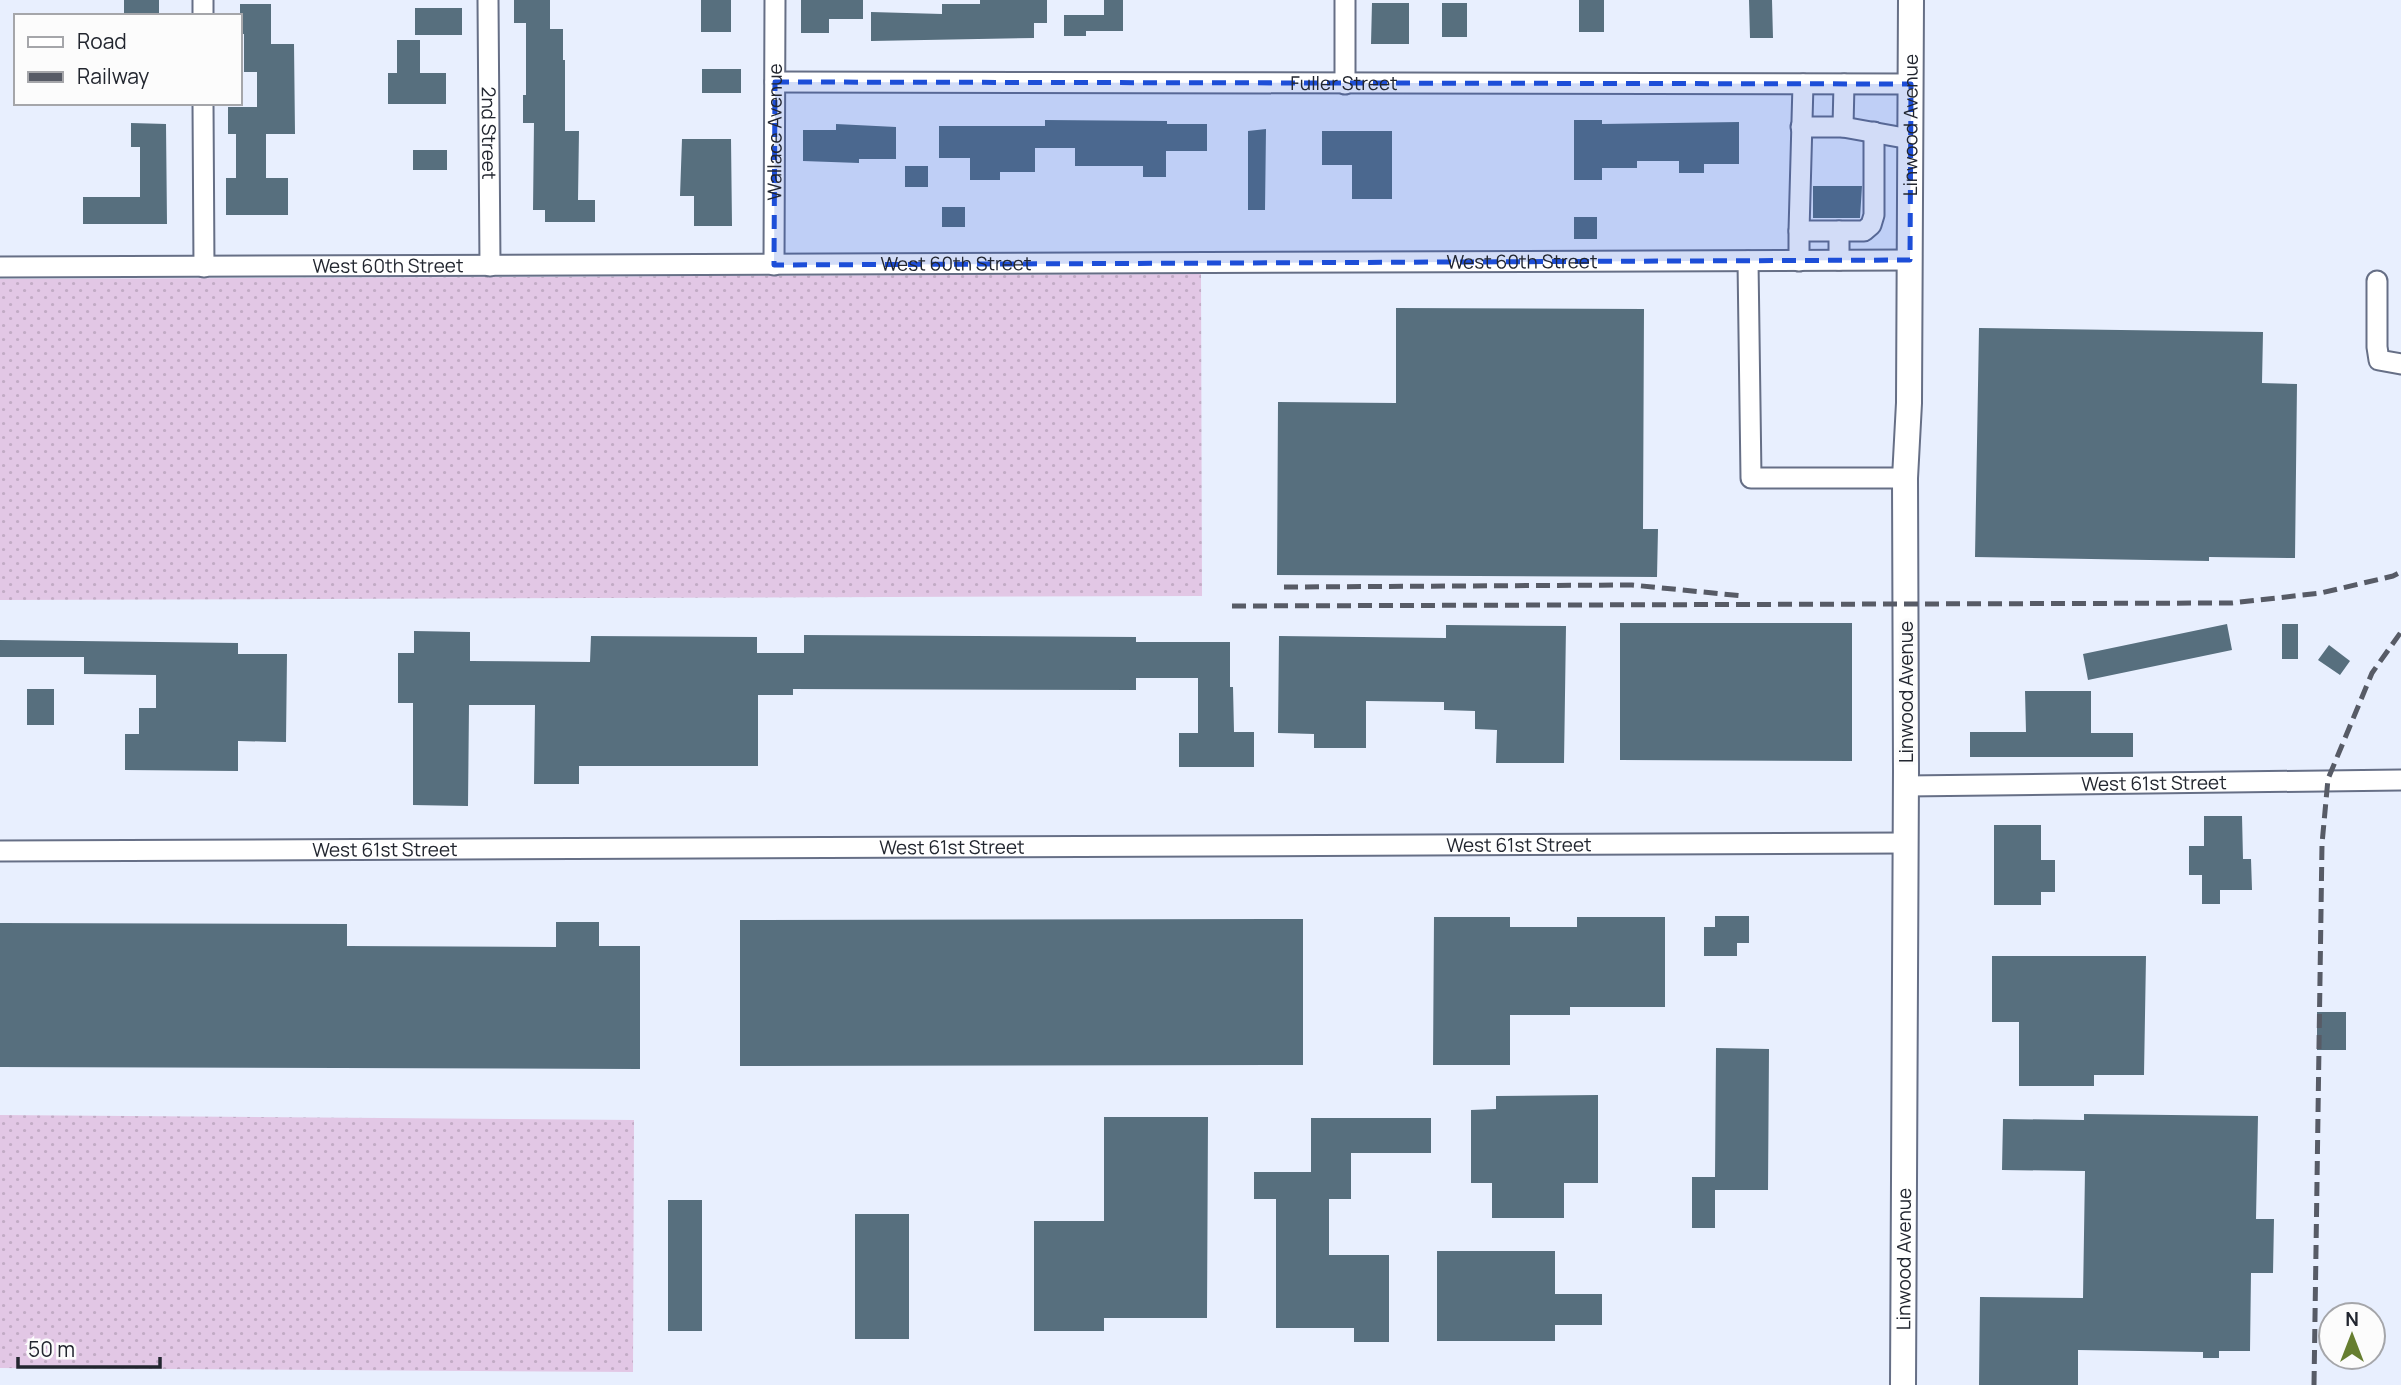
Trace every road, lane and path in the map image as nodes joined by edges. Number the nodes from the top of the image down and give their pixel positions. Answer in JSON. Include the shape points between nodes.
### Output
{"nodes":[{"id":1,"x":488,"y":0,"type":"edge"},
{"id":2,"x":775,"y":0,"type":"edge"},
{"id":3,"x":1345,"y":0,"type":"edge"},
{"id":4,"x":1911,"y":0,"type":"edge"},
{"id":5,"x":775,"y":82,"type":"junction"},
{"id":6,"x":1345,"y":84,"type":"junction"},
{"id":7,"x":1803,"y":84,"type":"junction"},
{"id":8,"x":1844,"y":84,"type":"junction"},
{"id":9,"x":1911,"y":84,"type":"junction"},
{"id":10,"x":203,"y":105,"type":"edge"},
{"id":11,"x":1801,"y":127,"type":"junction"},
{"id":12,"x":1843,"y":127,"type":"junction"},
{"id":13,"x":1874,"y":132,"type":"junction"},
{"id":14,"x":1910,"y":139,"type":"junction"},
{"id":15,"x":1798,"y":231,"type":"junction"},
{"id":16,"x":1839,"y":231,"type":"junction"},
{"id":17,"x":1839,"y":260,"type":"junction"},
{"id":18,"x":1910,"y":260,"type":"junction"},
{"id":19,"x":1748,"y":261,"type":"junction"},
{"id":20,"x":1799,"y":261,"type":"junction"},
{"id":21,"x":774,"y":265,"type":"junction"},
{"id":22,"x":490,"y":266,"type":"junction"},
{"id":23,"x":0,"y":267,"type":"edge"},
{"id":24,"x":204,"y":267,"type":"junction"},
{"id":25,"x":2378,"y":281,"type":"dead end"},
{"id":26,"x":2401,"y":364,"type":"edge"},
{"id":27,"x":1905,"y":478,"type":"junction"},
{"id":28,"x":2401,"y":780,"type":"edge"},
{"id":29,"x":1906,"y":786,"type":"junction"},
{"id":30,"x":1904,"y":843,"type":"junction"},
{"id":31,"x":0,"y":851,"type":"edge"},
{"id":32,"x":1903,"y":1385,"type":"edge"}],
"edges":[{"from":1,"to":22,"type":"street","name":"2nd Street"},
{"from":2,"to":5,"type":"street","name":"Wallace Avenue"},
{"from":3,"to":6,"type":"street"},
{"from":4,"to":9,"type":"main road","name":"Linwood Avenue"},
{"from":5,"to":6,"type":"street","name":"Fuller Street"},
{"from":5,"to":21,"type":"street","name":"Wallace Avenue"},
{"from":6,"to":7,"type":"street","name":"Fuller Street"},
{"from":7,"to":8,"type":"street","name":"Fuller Street"},
{"from":7,"to":11,"type":"street"},
{"from":8,"to":9,"type":"street","name":"Fuller Street"},
{"from":8,"to":12,"type":"street"},
{"from":9,"to":14,"type":"main road","name":"Linwood Avenue"},
{"from":10,"to":24,"type":"street"},
{"from":11,"to":12,"type":"street"},
{"from":11,"to":15,"type":"street"},
{"from":12,"to":13,"type":"street"},
{"from":13,"to":14,"type":"street"},
{"from":13,"to":16,"type":"street","via":[[1871,225],[1864,231]]},
{"from":14,"to":18,"type":"main road","name":"Linwood Avenue"},
{"from":15,"to":16,"type":"street"},
{"from":15,"to":20,"type":"street"},
{"from":16,"to":17,"type":"street"},
{"from":17,"to":18,"type":"street","name":"West 60th Street"},
{"from":17,"to":20,"type":"street","name":"West 60th Street"},
{"from":18,"to":27,"type":"main road","name":"Linwood Avenue"},
{"from":19,"to":20,"type":"street","name":"West 60th Street"},
{"from":19,"to":21,"type":"street","name":"West 60th Street"},
{"from":19,"to":27,"type":"street","via":[[1751,478]]},
{"from":21,"to":22,"type":"street","name":"West 60th Street"},
{"from":22,"to":24,"type":"street","name":"West 60th Street"},
{"from":23,"to":24,"type":"street","name":"West 60th Street"},
{"from":25,"to":26,"type":"street","via":[[2379,360]]},
{"from":27,"to":29,"type":"main road","name":"Linwood Avenue"},
{"from":28,"to":29,"type":"street","name":"West 61st Street"},
{"from":29,"to":30,"type":"main road","name":"Linwood Avenue"},
{"from":30,"to":31,"type":"street","name":"West 61st Street"},
{"from":30,"to":32,"type":"main road","name":"Linwood Avenue"}]}
